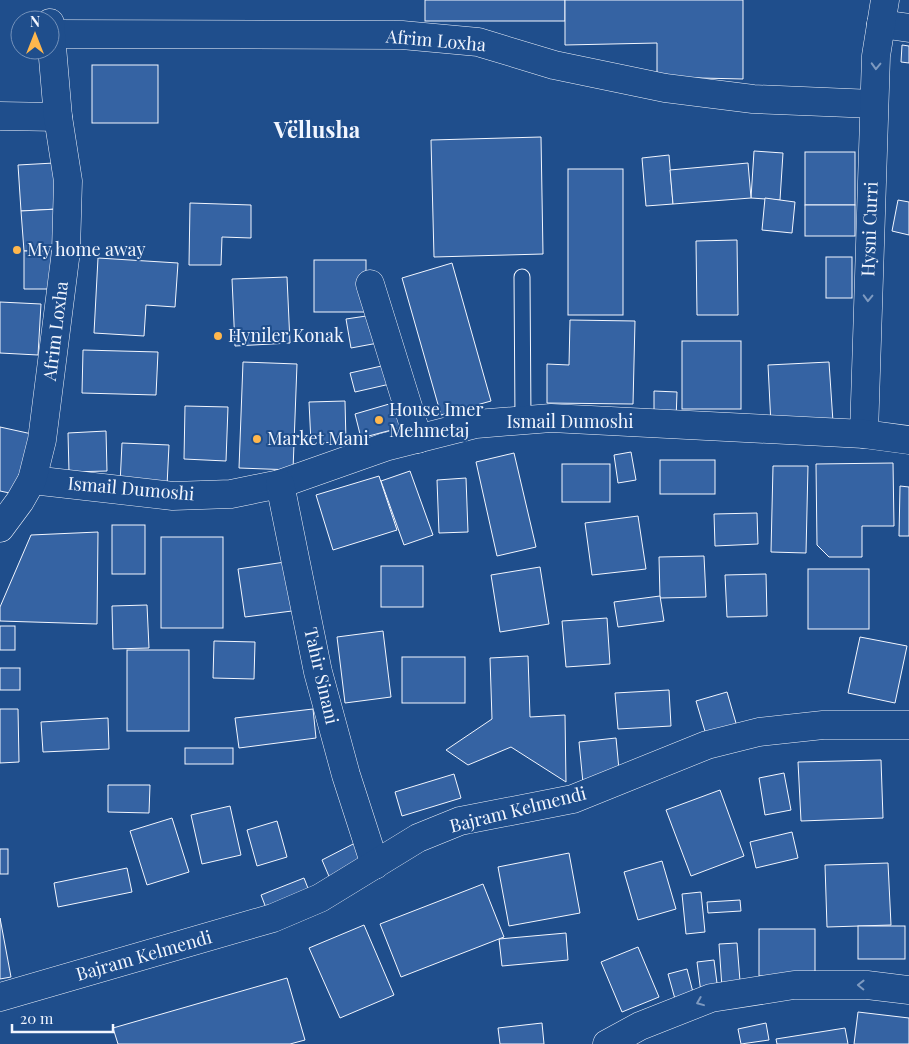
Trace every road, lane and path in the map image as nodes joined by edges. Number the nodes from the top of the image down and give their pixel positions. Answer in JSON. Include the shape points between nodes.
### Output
{"nodes":[{"id":1,"x":883,"y":12,"type":"edge"},
{"id":2,"x":60,"y":26,"type":"edge"},
{"id":3,"x":909,"y":28,"type":"edge"},
{"id":4,"x":53,"y":60,"type":"edge"},
{"id":5,"x":874,"y":104,"type":"junction"},
{"id":6,"x":0,"y":116,"type":"edge"},
{"id":7,"x":58,"y":117,"type":"junction"},
{"id":8,"x":522,"y":277,"type":"dead end"},
{"id":9,"x":370,"y":284,"type":"dead end"},
{"id":10,"x":523,"y":420,"type":"junction"},
{"id":11,"x":864,"y":434,"type":"junction"},
{"id":12,"x":418,"y":439,"type":"junction"},
{"id":13,"x":909,"y":440,"type":"edge"},
{"id":14,"x":32,"y":480,"type":"junction"},
{"id":15,"x":280,"y":484,"type":"junction"},
{"id":16,"x":0,"y":528,"type":"edge"},
{"id":17,"x":909,"y":725,"type":"edge"},
{"id":18,"x":375,"y":866,"type":"junction"},
{"id":19,"x":909,"y":990,"type":"edge"},
{"id":20,"x":0,"y":997,"type":"edge"},
{"id":21,"x":607,"y":1044,"type":"edge"}],
"edges":[{"from":1,"to":3,"type":"street","name":"Hysni Curri"},
{"from":1,"to":5,"type":"street","name":"Hysni Curri","one_way":true,"via":[[876,56]]},
{"from":2,"to":5,"type":"street","name":"Afrim Loxha","via":[[402,36],[478,42],[554,65],[665,88],[753,99]]},
{"from":4,"to":7,"type":"street","name":"Afrim Loxha"},
{"from":5,"to":11,"type":"street","name":"Hysni Curri","one_way":true},
{"from":6,"to":7,"type":"street"},
{"from":7,"to":14,"type":"street","name":"Afrim Loxha","via":[[68,181],[66,250],[42,440]]},
{"from":8,"to":10,"type":"lane"},
{"from":9,"to":12,"type":"street"},
{"from":10,"to":11,"type":"street","name":"Ismail Dumoshi","via":[[628,420]]},
{"from":10,"to":12,"type":"street","name":"Ismail Dumoshi","via":[[476,424]]},
{"from":11,"to":13,"type":"street","name":"Ismail Dumoshi"},
{"from":12,"to":15,"type":"street","name":"Ismail Dumoshi","via":[[385,446]]},
{"from":14,"to":15,"type":"street","name":"Ismail Dumoshi","via":[[173,496],[231,494]]},
{"from":14,"to":16,"type":"street","name":"Afrim Loxha"},
{"from":15,"to":18,"type":"street","name":"Tahir Sinani","via":[[318,672]]},
{"from":17,"to":18,"type":"street","name":"Bajram Kelmendi","via":[[823,725],[760,732],[707,745],[573,799],[460,821],[418,838]]},
{"from":18,"to":20,"type":"street","name":"Bajram Kelmendi","via":[[320,898],[273,918]]},
{"from":19,"to":21,"type":"street","one_way":true,"via":[[867,985],[794,985],[711,998],[640,1026]]}]}
